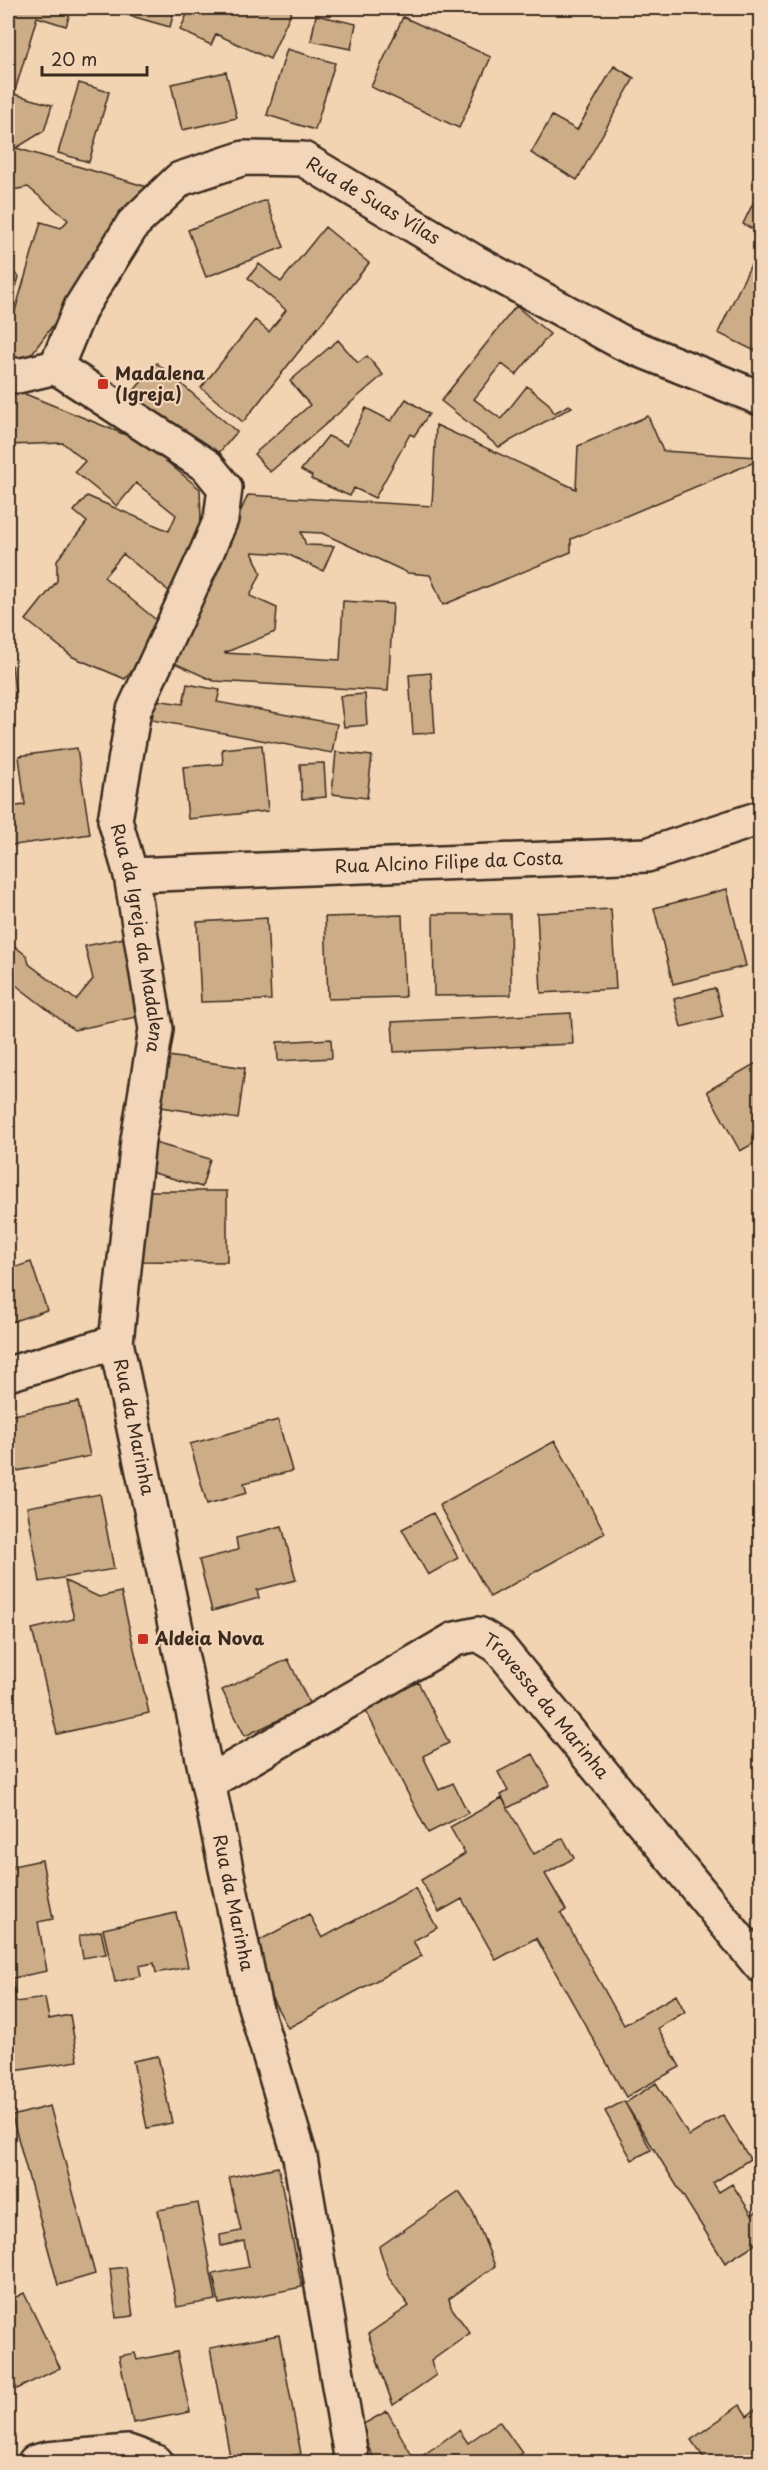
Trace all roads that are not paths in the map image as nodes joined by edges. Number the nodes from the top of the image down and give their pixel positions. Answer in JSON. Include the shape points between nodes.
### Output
{"nodes":[{"id":1,"x":56,"y":367,"type":"junction"},
{"id":2,"x":8,"y":373,"type":"edge"},
{"id":3,"x":760,"y":398,"type":"edge"},
{"id":4,"x":760,"y":818,"type":"edge"},
{"id":5,"x":131,"y":875,"type":"junction"},
{"id":6,"x":116,"y":1342,"type":"junction"},
{"id":7,"x":8,"y":1374,"type":"edge"},
{"id":8,"x":209,"y":1782,"type":"junction"},
{"id":9,"x":760,"y":1965,"type":"edge"},
{"id":10,"x":35,"y":2463,"type":"edge"},
{"id":11,"x":156,"y":2463,"type":"edge"},
{"id":12,"x":352,"y":2463,"type":"edge"}],
"edges":[{"from":1,"to":2,"type":"street","via":[[18,376]]},
{"from":1,"to":3,"type":"street","name":"Rua de Suas Vílas","via":[[81,307],[133,224],[180,179],[244,158],[303,159],[473,261],[623,343]]},
{"from":1,"to":5,"type":"street","name":"Rua da Igreja da Madalena","via":[[207,466],[225,488],[221,519],[134,710],[115,820]]},
{"from":4,"to":5,"type":"street","name":"Rua Alcino Filipe da Costa","via":[[647,855]]},
{"from":5,"to":6,"type":"street","name":"Rua da Igreja da Madalena","via":[[156,1029],[138,1140]]},
{"from":6,"to":7,"type":"street"},
{"from":6,"to":8,"type":"street","name":"Rua da Marinha"},
{"from":8,"to":9,"type":"street","name":"Travessa da Marinha","via":[[455,1639],[478,1634],[498,1646]]},
{"from":8,"to":12,"type":"street","name":"Rua da Marinha","via":[[254,2003],[300,2157]]},
{"from":10,"to":11,"type":"street","via":[[128,2452]]}]}
